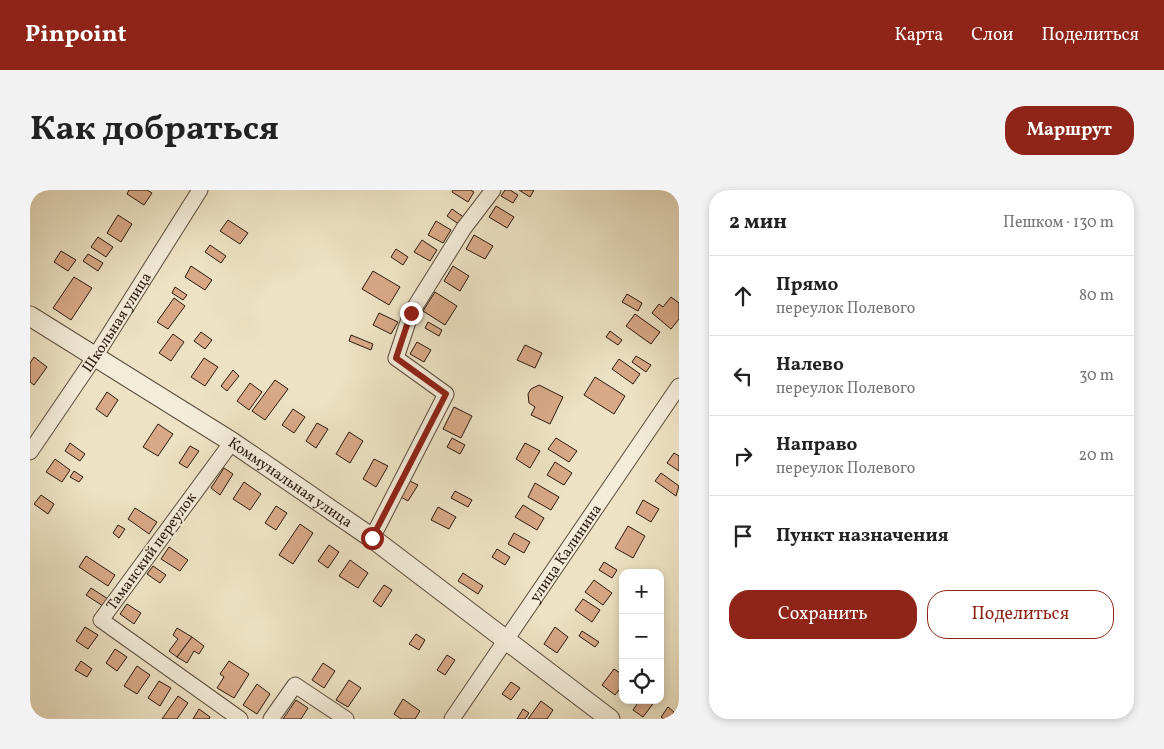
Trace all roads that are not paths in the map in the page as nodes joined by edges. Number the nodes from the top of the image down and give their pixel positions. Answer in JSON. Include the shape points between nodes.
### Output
{"nodes":[{"id":1,"x":200,"y":190,"type":"edge"},
{"id":2,"x":493,"y":190,"type":"edge"},
{"id":3,"x":30,"y":316,"type":"edge"},
{"id":4,"x":96,"y":355,"type":"junction"},
{"id":5,"x":679,"y":386,"type":"edge"},
{"id":6,"x":232,"y":442,"type":"junction"},
{"id":7,"x":30,"y":452,"type":"edge"},
{"id":8,"x":372,"y":538,"type":"junction"},
{"id":9,"x":505,"y":640,"type":"junction"},
{"id":10,"x":240,"y":719,"type":"edge"},
{"id":11,"x":271,"y":719,"type":"edge"},
{"id":12,"x":346,"y":719,"type":"edge"},
{"id":13,"x":452,"y":719,"type":"edge"},
{"id":14,"x":610,"y":719,"type":"edge"}],
"edges":[{"from":1,"to":4,"type":"street","name":"Школьная улица"},
{"from":2,"to":8,"type":"street","via":[[464,228],[411,313],[396,358],[446,394]]},
{"from":3,"to":4,"type":"street","name":"Коммунальная улица"},
{"from":4,"to":6,"type":"street","name":"Коммунальная улица"},
{"from":4,"to":7,"type":"street","name":"Школьная улица"},
{"from":5,"to":9,"type":"street","name":"улица Калинина"},
{"from":6,"to":8,"type":"street","name":"Коммунальная улица"},
{"from":6,"to":10,"type":"street","name":"Таманский переулок","via":[[101,620]]},
{"from":8,"to":9,"type":"street","name":"Коммунальная улица"},
{"from":9,"to":13,"type":"street","name":"улица Калинина"},
{"from":9,"to":14,"type":"street","name":"Коммунальная улица"},
{"from":11,"to":12,"type":"street","via":[[295,685]]}]}
